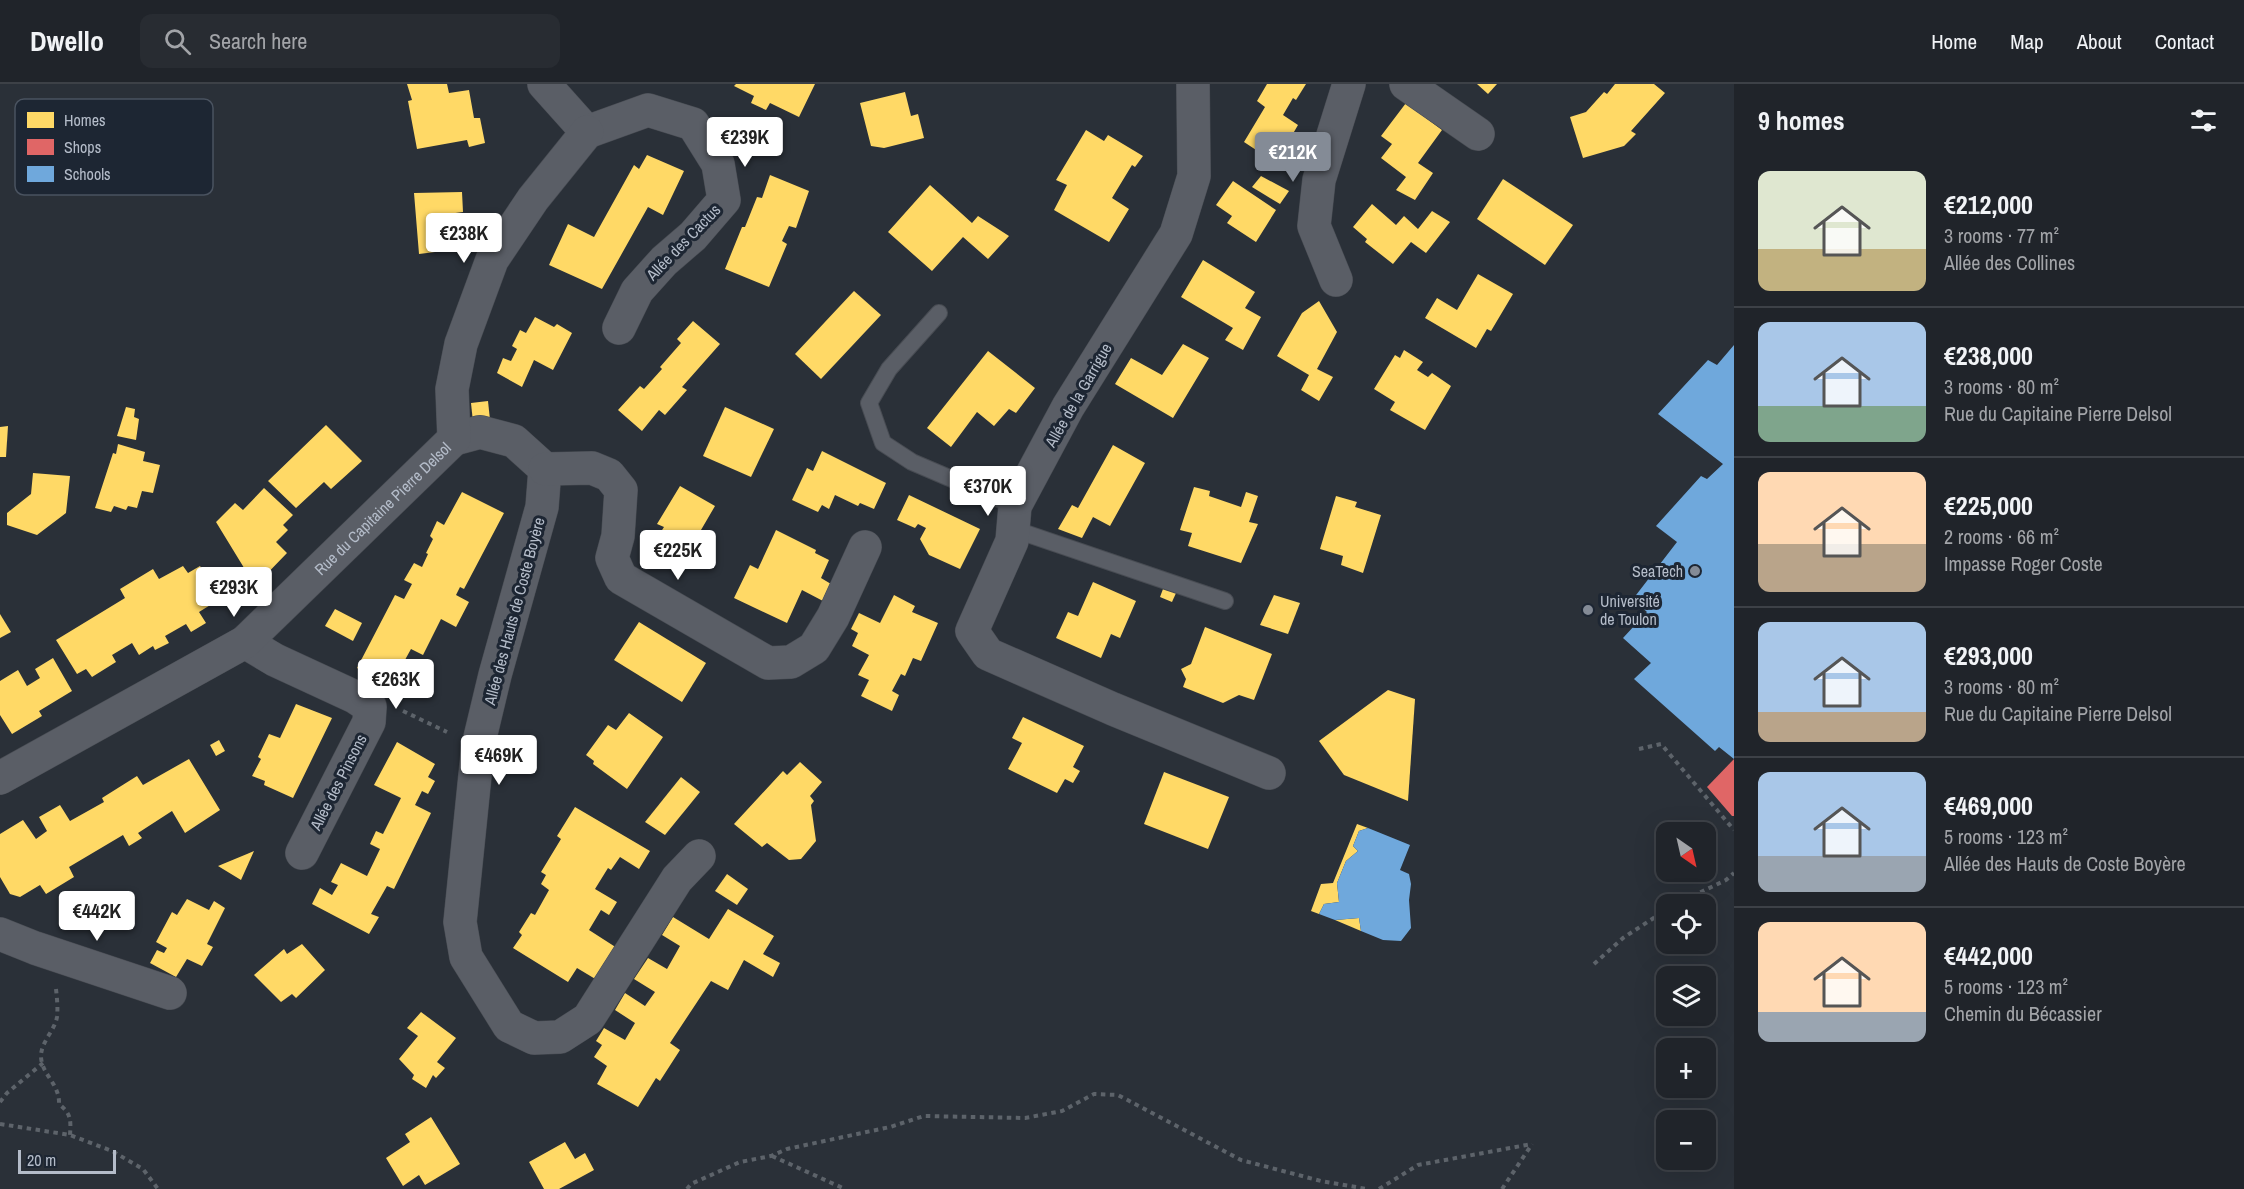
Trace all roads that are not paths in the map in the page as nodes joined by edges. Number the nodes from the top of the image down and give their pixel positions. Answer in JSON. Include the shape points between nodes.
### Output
{"nodes":[{"id":1,"x":544,"y":84,"type":"edge"},
{"id":2,"x":1194,"y":84,"type":"edge"},
{"id":3,"x":1349,"y":84,"type":"edge"},
{"id":4,"x":1406,"y":84,"type":"edge"},
{"id":5,"x":587,"y":132,"type":"junction"},
{"id":6,"x":1478,"y":134,"type":"dead end"},
{"id":7,"x":1336,"y":280,"type":"dead end"},
{"id":8,"x":939,"y":313,"type":"dead end"},
{"id":9,"x":619,"y":328,"type":"dead end"},
{"id":10,"x":454,"y":439,"type":"junction"},
{"id":11,"x":545,"y":469,"type":"junction"},
{"id":12,"x":1014,"y":517,"type":"junction"},
{"id":13,"x":866,"y":547,"type":"dead end"},
{"id":14,"x":1225,"y":601,"type":"dead end"},
{"id":15,"x":246,"y":642,"type":"junction"},
{"id":16,"x":1269,"y":772,"type":"dead end"},
{"id":17,"x":0,"y":778,"type":"edge"},
{"id":18,"x":302,"y":853,"type":"dead end"},
{"id":19,"x":699,"y":856,"type":"dead end"},
{"id":20,"x":0,"y":934,"type":"edge"},
{"id":21,"x":170,"y":993,"type":"dead end"}],
"edges":[{"from":1,"to":5,"type":"street"},
{"from":2,"to":12,"type":"street","name":"Allée de la Garrigue","via":[[1194,176],[1176,234],[1068,407]]},
{"from":3,"to":7,"type":"street","via":[[1319,180],[1314,226]]},
{"from":4,"to":6,"type":"street"},
{"from":5,"to":9,"type":"street","name":"Allée des Cactus","via":[[648,110],[693,124],[718,164],[724,200],[637,291]]},
{"from":5,"to":10,"type":"street","name":"Rue du Capitaine Pierre Delsol","via":[[533,199],[492,260],[461,344],[452,389]]},
{"from":8,"to":12,"type":"lane","via":[[889,369],[869,403],[883,443]]},
{"from":10,"to":11,"type":"street","via":[[480,432],[514,441]]},
{"from":10,"to":15,"type":"street","name":"Rue du Capitaine Pierre Delsol"},
{"from":11,"to":13,"type":"street","via":[[592,468],[609,474],[621,490],[618,536],[612,558],[621,578],[768,663],[791,662],[814,648]]},
{"from":11,"to":19,"type":"street","name":"Allée des Hauts de Coste Boyère","via":[[542,507],[478,746],[460,922],[466,957],[509,1026],[534,1038],[560,1037],[588,1019],[677,879]]},
{"from":12,"to":14,"type":"lane"},
{"from":12,"to":16,"type":"street","name":"Allée de la Garrigue","via":[[1012,541],[972,631],[988,654]]},
{"from":15,"to":17,"type":"street","name":"Rue du Capitaine Pierre Delsol"},
{"from":15,"to":18,"type":"street","name":"Allée des Pinsons","via":[[370,707],[369,722]]},
{"from":20,"to":21,"type":"street"}]}
